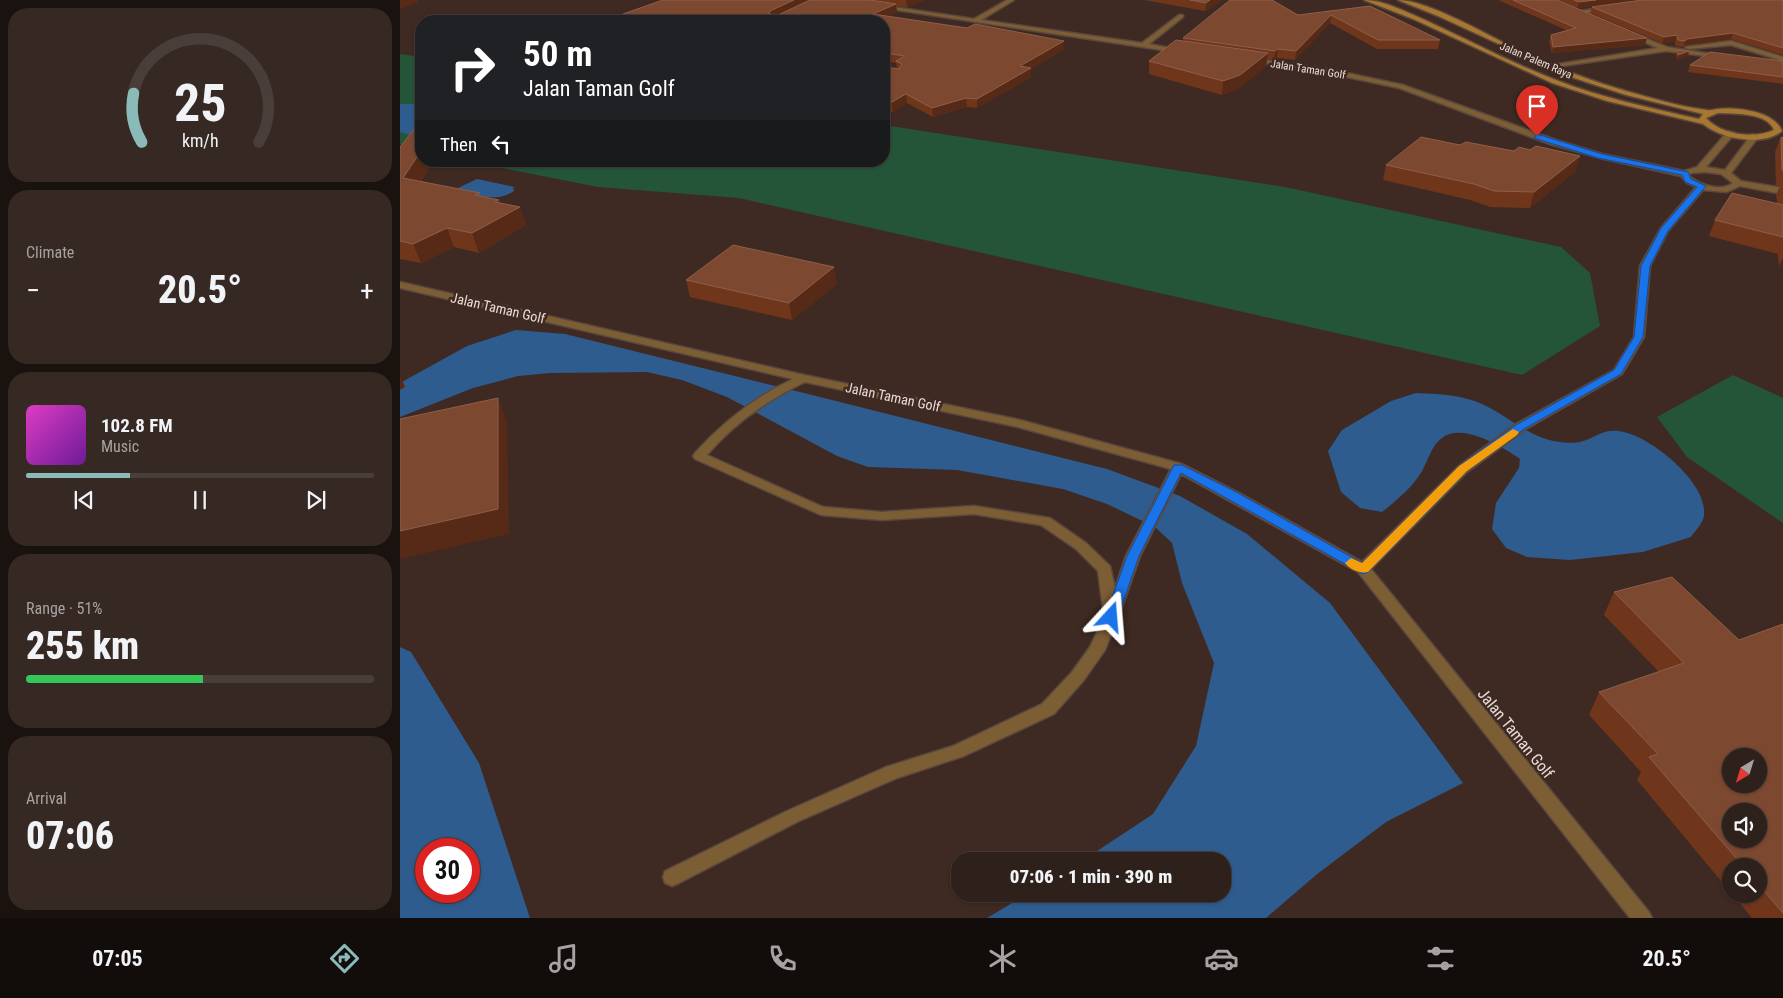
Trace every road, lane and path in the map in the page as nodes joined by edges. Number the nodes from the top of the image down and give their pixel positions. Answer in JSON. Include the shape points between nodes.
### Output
{"nodes":[{"id":1,"x":1011,"y":0,"type":"edge"},
{"id":2,"x":1367,"y":0,"type":"edge"},
{"id":3,"x":1401,"y":0,"type":"edge"},
{"id":4,"x":868,"y":6,"type":"edge"},
{"id":5,"x":1567,"y":8,"type":"edge"},
{"id":6,"x":1613,"y":8,"type":"edge"},
{"id":7,"x":1576,"y":12,"type":"junction"},
{"id":8,"x":1181,"y":16,"type":"dead end"},
{"id":9,"x":1594,"y":19,"type":"edge"},
{"id":10,"x":975,"y":21,"type":"junction"},
{"id":11,"x":1621,"y":30,"type":"edge"},
{"id":12,"x":1144,"y":45,"type":"junction"},
{"id":13,"x":1666,"y":49,"type":"junction"},
{"id":14,"x":1191,"y":52,"type":"edge"},
{"id":15,"x":1725,"y":57,"type":"edge"},
{"id":16,"x":1238,"y":58,"type":"edge"},
{"id":17,"x":1783,"y":59,"type":"edge"},
{"id":18,"x":1764,"y":62,"type":"edge"},
{"id":19,"x":1783,"y":64,"type":"edge"},
{"id":20,"x":1549,"y":66,"type":"junction"},
{"id":21,"x":1709,"y":113,"type":"junction"},
{"id":22,"x":1704,"y":122,"type":"junction"},
{"id":23,"x":1773,"y":123,"type":"junction"},
{"id":24,"x":1783,"y":124,"type":"edge"},
{"id":25,"x":1731,"y":133,"type":"junction"},
{"id":26,"x":1773,"y":134,"type":"junction"},
{"id":27,"x":1783,"y":135,"type":"edge"},
{"id":28,"x":1755,"y":136,"type":"junction"},
{"id":29,"x":1700,"y":169,"type":"junction"},
{"id":30,"x":1685,"y":174,"type":"junction"},
{"id":31,"x":1726,"y":174,"type":"junction"},
{"id":32,"x":1738,"y":183,"type":"junction"},
{"id":33,"x":1702,"y":186,"type":"junction"},
{"id":34,"x":1783,"y":191,"type":"edge"},
{"id":35,"x":400,"y":286,"type":"edge"},
{"id":36,"x":804,"y":378,"type":"junction"},
{"id":37,"x":1178,"y":467,"type":"junction"},
{"id":38,"x":1363,"y":569,"type":"junction"},
{"id":39,"x":1111,"y":617,"type":"junction"},
{"id":40,"x":672,"y":877,"type":"dead end"},
{"id":41,"x":1642,"y":918,"type":"edge"}],
"edges":[{"from":1,"to":10,"type":"street"},
{"from":2,"to":22,"type":"street","name":"Jalan Palem Raya","via":[[1428,23],[1555,82],[1651,111]]},
{"from":3,"to":20,"type":"street","name":"Jalan Palem Raya","via":[[1442,15]]},
{"from":4,"to":10,"type":"street"},
{"from":5,"to":7,"type":"street"},
{"from":6,"to":7,"type":"street"},
{"from":7,"to":9,"type":"street"},
{"from":8,"to":12,"type":"street"},
{"from":10,"to":12,"type":"street"},
{"from":11,"to":13,"type":"street"},
{"from":12,"to":14,"type":"street"},
{"from":13,"to":15,"type":"street"},
{"from":13,"to":17,"type":"street","via":[[1732,43]]},
{"from":13,"to":20,"type":"street"},
{"from":16,"to":30,"type":"street","name":"Jalan Taman Golf","via":[[1401,86],[1553,142],[1600,156]]},
{"from":18,"to":19,"type":"street"},
{"from":20,"to":21,"type":"street","name":"Jalan Palem Raya","via":[[1632,95]]},
{"from":21,"to":22,"type":"street","via":[[1702,118]]},
{"from":21,"to":23,"type":"street","name":"Jalan Palem Raya","via":[[1741,112]]},
{"from":22,"to":25,"type":"street","name":"Jalan Palem Raya"},
{"from":23,"to":24,"type":"street"},
{"from":23,"to":26,"type":"street","via":[[1778,131]]},
{"from":25,"to":28,"type":"street","name":"Jalan Palem Raya"},
{"from":25,"to":29,"type":"street"},
{"from":26,"to":27,"type":"street"},
{"from":26,"to":28,"type":"street","name":"Jalan Palem Raya"},
{"from":28,"to":31,"type":"street"},
{"from":29,"to":30,"type":"street"},
{"from":29,"to":31,"type":"street"},
{"from":30,"to":33,"type":"street","via":[[1688,180]]},
{"from":31,"to":32,"type":"street"},
{"from":32,"to":33,"type":"street","via":[[1726,189]]},
{"from":32,"to":34,"type":"street"},
{"from":33,"to":38,"type":"street","via":[[1664,230],[1645,266],[1639,337],[1618,372],[1520,427],[1463,468]]},
{"from":35,"to":36,"type":"street","name":"Jalan Taman Golf"},
{"from":36,"to":37,"type":"street","name":"Jalan Taman Golf","via":[[1020,424]]},
{"from":36,"to":39,"type":"street","via":[[762,400],[711,442],[700,456],[821,511],[882,516],[974,510],[1045,521],[1105,569]]},
{"from":37,"to":38,"type":"street","name":"Jalan Taman Golf"},
{"from":37,"to":39,"type":"street","via":[[1133,556]]},
{"from":38,"to":41,"type":"street","name":"Jalan Taman Golf"},
{"from":39,"to":40,"type":"street","via":[[1097,650],[1048,709],[958,751],[883,776],[793,816]]}]}
